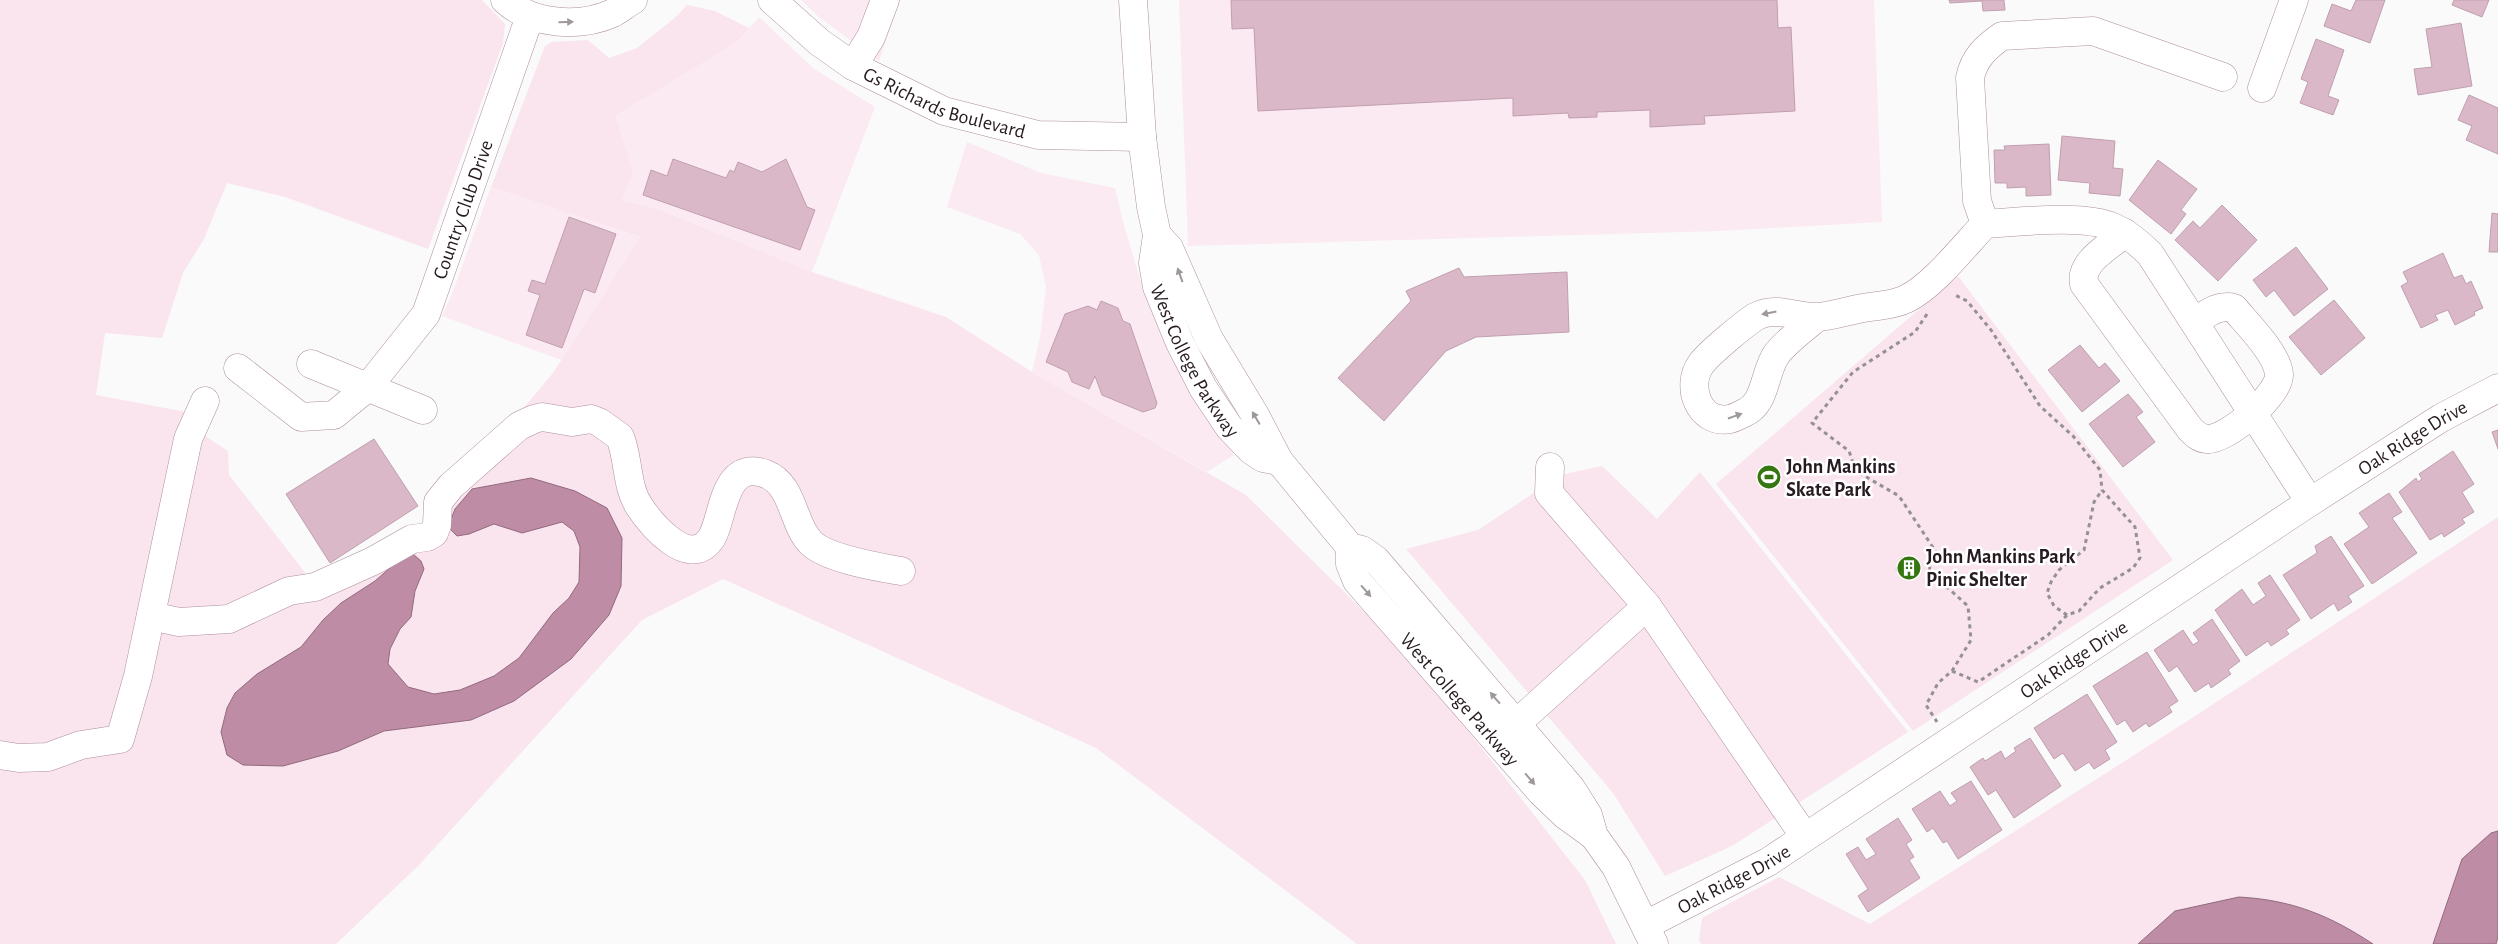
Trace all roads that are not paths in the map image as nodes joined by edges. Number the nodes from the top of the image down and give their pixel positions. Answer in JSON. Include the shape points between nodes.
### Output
{"nodes":[{"id":1,"x":504,"y":0,"type":"edge"},
{"id":2,"x":633,"y":0,"type":"edge"},
{"id":3,"x":772,"y":0,"type":"edge"},
{"id":4,"x":885,"y":0,"type":"edge"},
{"id":5,"x":1134,"y":0,"type":"edge"},
{"id":6,"x":2294,"y":0,"type":"edge"},
{"id":7,"x":530,"y":16,"type":"junction"},
{"id":8,"x":853,"y":66,"type":"junction"},
{"id":9,"x":2223,"y":78,"type":"dead end"},
{"id":10,"x":2262,"y":88,"type":"dead end"},
{"id":11,"x":1142,"y":138,"type":"junction"},
{"id":12,"x":1985,"y":224,"type":"junction"},
{"id":13,"x":2126,"y":233,"type":"junction"},
{"id":14,"x":1817,"y":317,"type":"junction"},
{"id":15,"x":2194,"y":322,"type":"junction"},
{"id":16,"x":310,"y":364,"type":"dead end"},
{"id":17,"x":238,"y":368,"type":"dead end"},
{"id":18,"x":368,"y":387,"type":"junction"},
{"id":19,"x":2498,"y":388,"type":"edge"},
{"id":20,"x":205,"y":401,"type":"dead end"},
{"id":21,"x":423,"y":410,"type":"dead end"},
{"id":22,"x":2254,"y":412,"type":"junction"},
{"id":23,"x":1550,"y":467,"type":"dead end"},
{"id":24,"x":2310,"y":502,"type":"junction"},
{"id":25,"x":1350,"y":547,"type":"junction"},
{"id":26,"x":901,"y":571,"type":"dead end"},
{"id":27,"x":1647,"y":606,"type":"junction"},
{"id":28,"x":151,"y":616,"type":"junction"},
{"id":29,"x":1517,"y":723,"type":"junction"},
{"id":30,"x":0,"y":755,"type":"edge"},
{"id":31,"x":1594,"y":836,"type":"junction"},
{"id":32,"x":1805,"y":837,"type":"junction"},
{"id":33,"x":1650,"y":935,"type":"edge"}],
"edges":[{"from":1,"to":7,"type":"street"},
{"from":7,"to":2,"type":"street","one_way":true,"via":[[558,22],[586,21],[612,13]]},
{"from":3,"to":8,"type":"street","name":"Gs Richards Boulevard","via":[[819,42]]},
{"from":4,"to":8,"type":"street","via":[[871,37]]},
{"from":5,"to":11,"type":"street","name":"West College Parkway"},
{"from":6,"to":10,"type":"street"},
{"from":7,"to":18,"type":"street","name":"Country Club Drive","via":[[426,314]]},
{"from":8,"to":11,"type":"street","name":"Gs Richards Boulevard","via":[[944,111],[997,125],[1038,135]]},
{"from":9,"to":12,"type":"street","via":[[2093,31],[2002,36],[1976,60],[1970,78],[1977,201]]},
{"from":11,"to":25,"type":"street","name":"West College Parkway","via":[[1157,235],[1169,248],[1209,339],[1279,461]]},
{"from":12,"to":13,"type":"street","via":[[2061,220],[2094,222]]},
{"from":12,"to":14,"type":"street","via":[[1940,272],[1907,299],[1886,306]]},
{"from":13,"to":15,"type":"street","via":[[2150,254]]},
{"from":13,"to":22,"type":"street","via":[[2085,266],[2084,284],[2197,436],[2207,440],[2218,437]]},
{"from":14,"to":14,"type":"street","one_way":true,"via":[[1771,311],[1756,316],[1701,363],[1695,375],[1695,399],[1713,417],[1729,419],[1749,411],[1764,389],[1776,355]]},
{"from":15,"to":22,"type":"street"},
{"from":15,"to":22,"type":"street","via":[[2214,309],[2234,308],[2272,355],[2279,381],[2272,394]]},
{"from":16,"to":18,"type":"street"},
{"from":17,"to":18,"type":"street","name":"Country Club Drive","via":[[301,417],[334,415]]},
{"from":18,"to":21,"type":"street"},
{"from":19,"to":24,"type":"street","name":"Oak Ridge Drive","via":[[2441,418]]},
{"from":20,"to":28,"type":"street","via":[[188,439]]},
{"from":22,"to":24,"type":"street"},
{"from":23,"to":27,"type":"street","via":[[1549,494]]},
{"from":24,"to":32,"type":"street","name":"Oak Ridge Drive"},
{"from":29,"to":25,"type":"street","name":"West College Parkway","one_way":true,"via":[[1376,560],[1362,550]]},
{"from":25,"to":31,"type":"street","name":"West College Parkway","one_way":true,"via":[[1350,564],[1357,581],[1541,792]]},
{"from":26,"to":28,"type":"street","via":[[862,564],[818,548],[801,527],[785,492],[769,475],[762,473],[748,473],[735,481],[724,497],[711,540],[697,549],[681,546],[660,533],[636,502],[620,437],[591,419],[572,422],[542,417],[519,426],[451,486],[438,502],[434,533],[412,539],[315,587],[289,591],[229,619],[179,622]]},
{"from":27,"to":29,"type":"street"},
{"from":27,"to":32,"type":"street"},
{"from":28,"to":30,"type":"street","via":[[120,739],[81,745],[48,757]]},
{"from":29,"to":31,"type":"street","name":"West College Parkway","via":[[1571,788],[1588,815]]},
{"from":31,"to":33,"type":"street","name":"West College Parkway","via":[[1616,867]]},
{"from":32,"to":33,"type":"street","name":"Oak Ridge Drive"}]}
